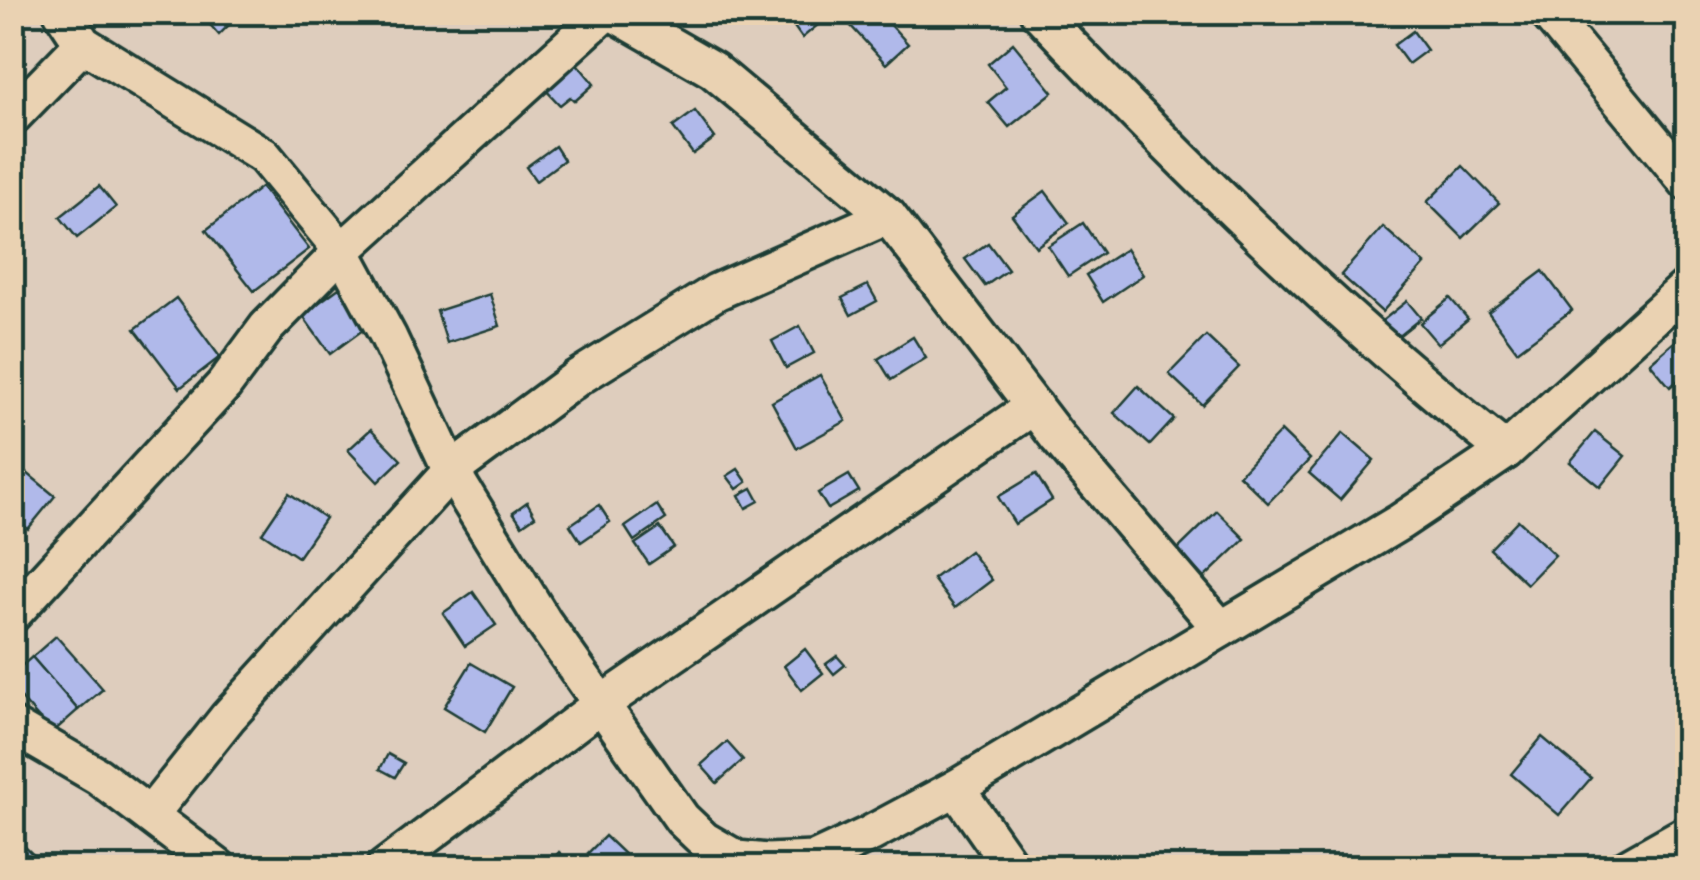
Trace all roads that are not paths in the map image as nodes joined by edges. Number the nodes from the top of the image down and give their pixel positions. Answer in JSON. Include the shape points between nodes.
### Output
{"nodes":[{"id":1,"x":62,"y":12,"type":"edge"},
{"id":2,"x":609,"y":12,"type":"edge"},
{"id":3,"x":1038,"y":12,"type":"edge"},
{"id":4,"x":1547,"y":12,"type":"edge"},
{"id":5,"x":83,"y":44,"type":"junction"},
{"id":6,"x":12,"y":117,"type":"edge"},
{"id":7,"x":1688,"y":182,"type":"edge"},
{"id":8,"x":888,"y":216,"type":"junction"},
{"id":9,"x":342,"y":251,"type":"junction"},
{"id":10,"x":1688,"y":286,"type":"edge"},
{"id":11,"x":1034,"y":406,"type":"junction"},
{"id":12,"x":1506,"y":451,"type":"junction"},
{"id":13,"x":452,"y":471,"type":"junction"},
{"id":14,"x":12,"y":614,"type":"edge"},
{"id":15,"x":1221,"y":629,"type":"junction"},
{"id":16,"x":604,"y":702,"type":"junction"},
{"id":17,"x":12,"y":726,"type":"edge"},
{"id":18,"x":956,"y":788,"type":"junction"},
{"id":19,"x":150,"y":815,"type":"junction"},
{"id":20,"x":1688,"y":832,"type":"edge"},
{"id":21,"x":809,"y":864,"type":"edge"},
{"id":22,"x":219,"y":868,"type":"edge"},
{"id":23,"x":384,"y":868,"type":"edge"},
{"id":24,"x":1012,"y":868,"type":"edge"},
{"id":25,"x":1626,"y":868,"type":"edge"}],
"edges":[{"from":1,"to":5,"type":"street"},
{"from":2,"to":8,"type":"street","via":[[713,70]]},
{"from":2,"to":9,"type":"street"},
{"from":3,"to":12,"type":"street","via":[[1182,164],[1388,357]]},
{"from":4,"to":7,"type":"street"},
{"from":5,"to":6,"type":"street"},
{"from":5,"to":9,"type":"street","via":[[264,156]]},
{"from":8,"to":11,"type":"street"},
{"from":8,"to":13,"type":"street","via":[[716,292],[577,378]]},
{"from":9,"to":13,"type":"street"},
{"from":9,"to":14,"type":"street"},
{"from":10,"to":12,"type":"street"},
{"from":11,"to":15,"type":"street"},
{"from":11,"to":16,"type":"street"},
{"from":12,"to":15,"type":"street"},
{"from":13,"to":16,"type":"street","via":[[544,621]]},
{"from":13,"to":19,"type":"street","via":[[228,717]]},
{"from":15,"to":18,"type":"street"},
{"from":16,"to":21,"type":"street","via":[[682,819],[704,840],[736,860]]},
{"from":16,"to":23,"type":"street"},
{"from":17,"to":19,"type":"street"},
{"from":18,"to":21,"type":"street"},
{"from":18,"to":24,"type":"street"},
{"from":19,"to":22,"type":"street"},
{"from":20,"to":25,"type":"street"}]}
